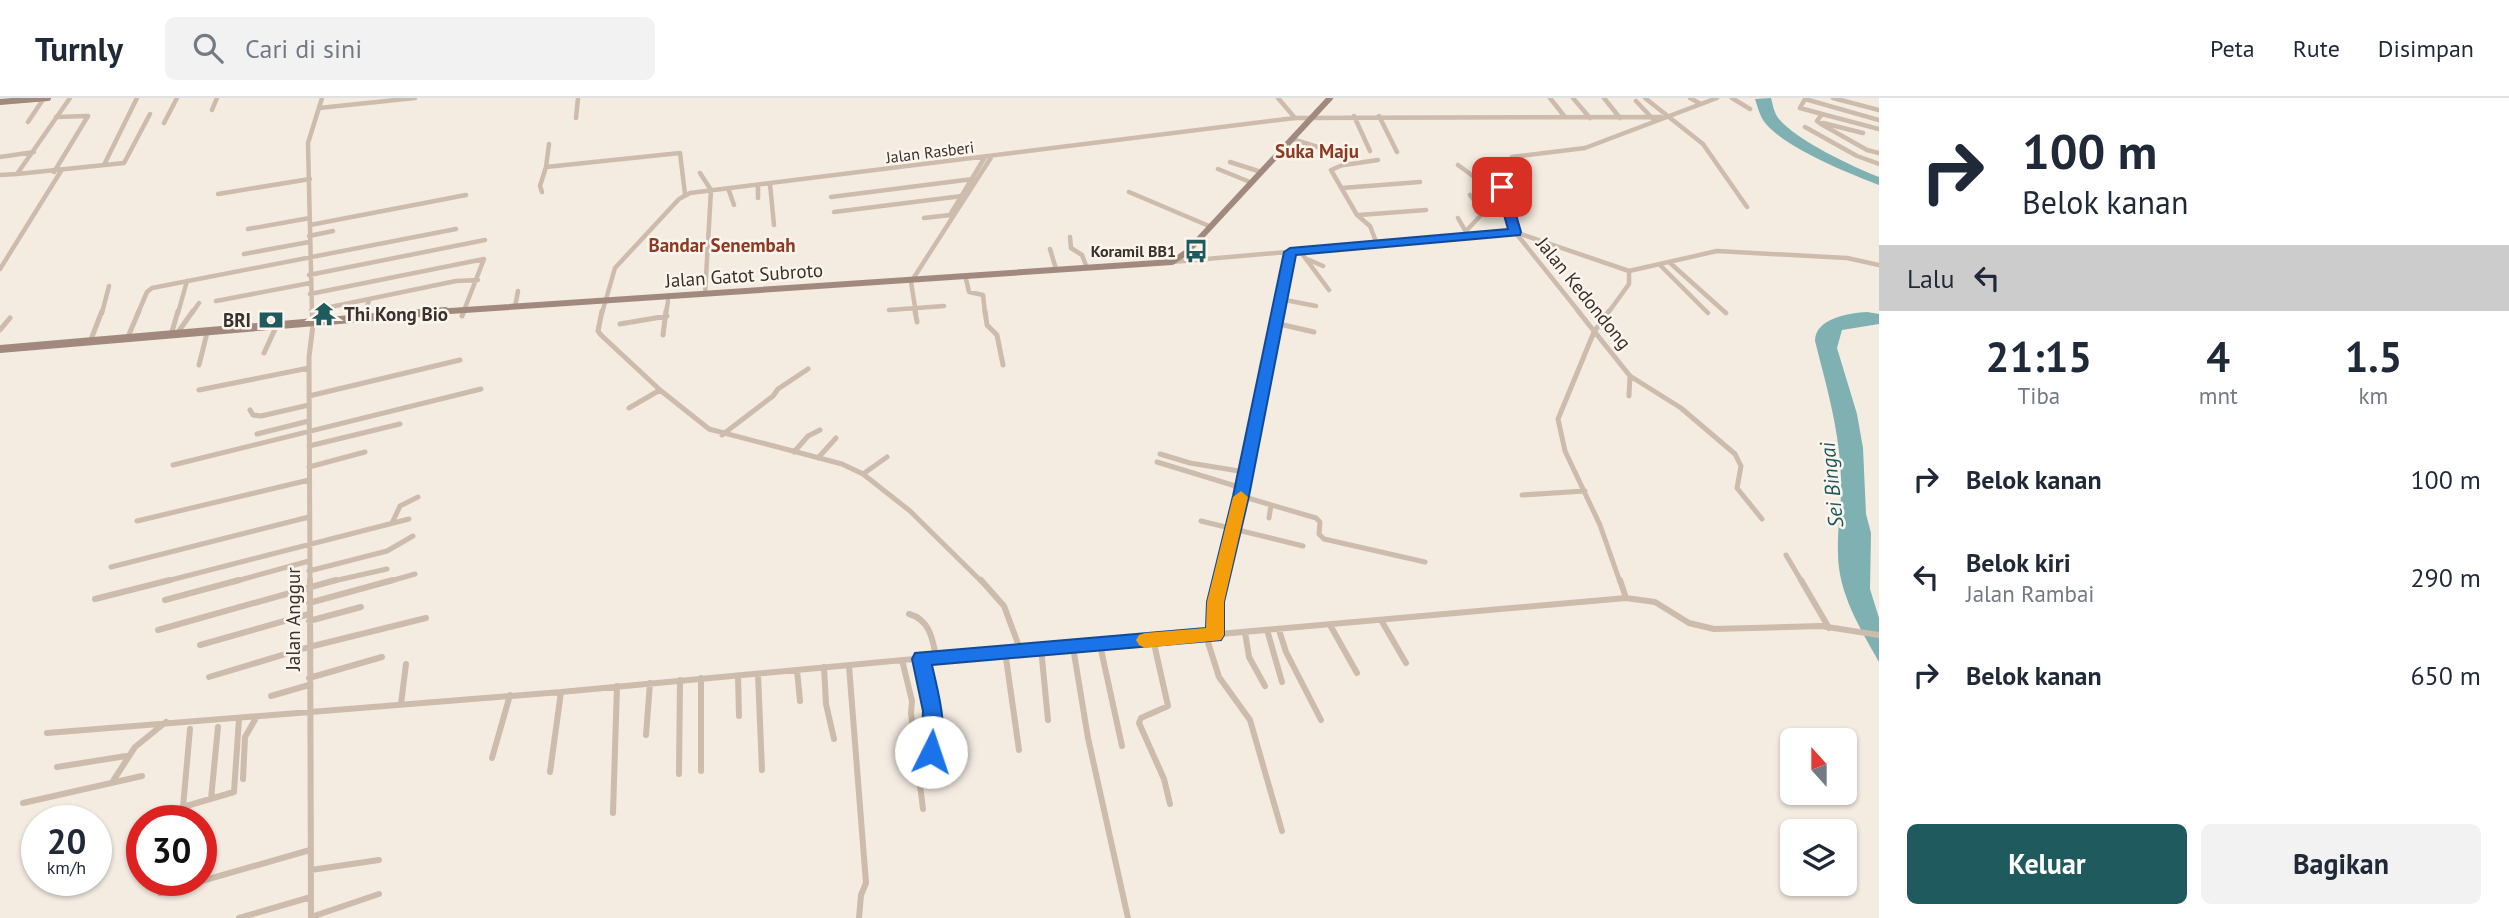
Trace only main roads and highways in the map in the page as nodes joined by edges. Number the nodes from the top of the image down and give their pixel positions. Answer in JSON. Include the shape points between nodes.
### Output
{"nodes":[{"id":1,"x":24,"y":98,"type":"edge"},
{"id":2,"x":46,"y":98,"type":"edge"},
{"id":3,"x":1331,"y":98,"type":"edge"},
{"id":4,"x":0,"y":102,"type":"edge"},
{"id":5,"x":1086,"y":268,"type":"junction"},
{"id":6,"x":912,"y":280,"type":"junction"},
{"id":7,"x":605,"y":304,"type":"junction"},
{"id":8,"x":463,"y":313,"type":"junction"},
{"id":9,"x":405,"y":316,"type":"junction"},
{"id":10,"x":311,"y":323,"type":"junction"},
{"id":11,"x":0,"y":349,"type":"edge"}],
"edges":[{"from":1,"to":2,"type":"main road"},
{"from":1,"to":4,"type":"main road"},
{"from":3,"to":5,"type":"main road","name":"Jalan Gatot Subroto","via":[[1187,252],[1172,262]]},
{"from":5,"to":6,"type":"main road","name":"Jalan Gatot Subroto"},
{"from":5,"to":6,"type":"main road"},
{"from":6,"to":7,"type":"main road","name":"Jalan Gatot Subroto"},
{"from":6,"to":7,"type":"main road"},
{"from":7,"to":8,"type":"main road"},
{"from":7,"to":8,"type":"main road","name":"Jalan Gatot Subroto"},
{"from":8,"to":9,"type":"main road"},
{"from":9,"to":10,"type":"main road"},
{"from":9,"to":10,"type":"main road"},
{"from":10,"to":11,"type":"main road"}]}
